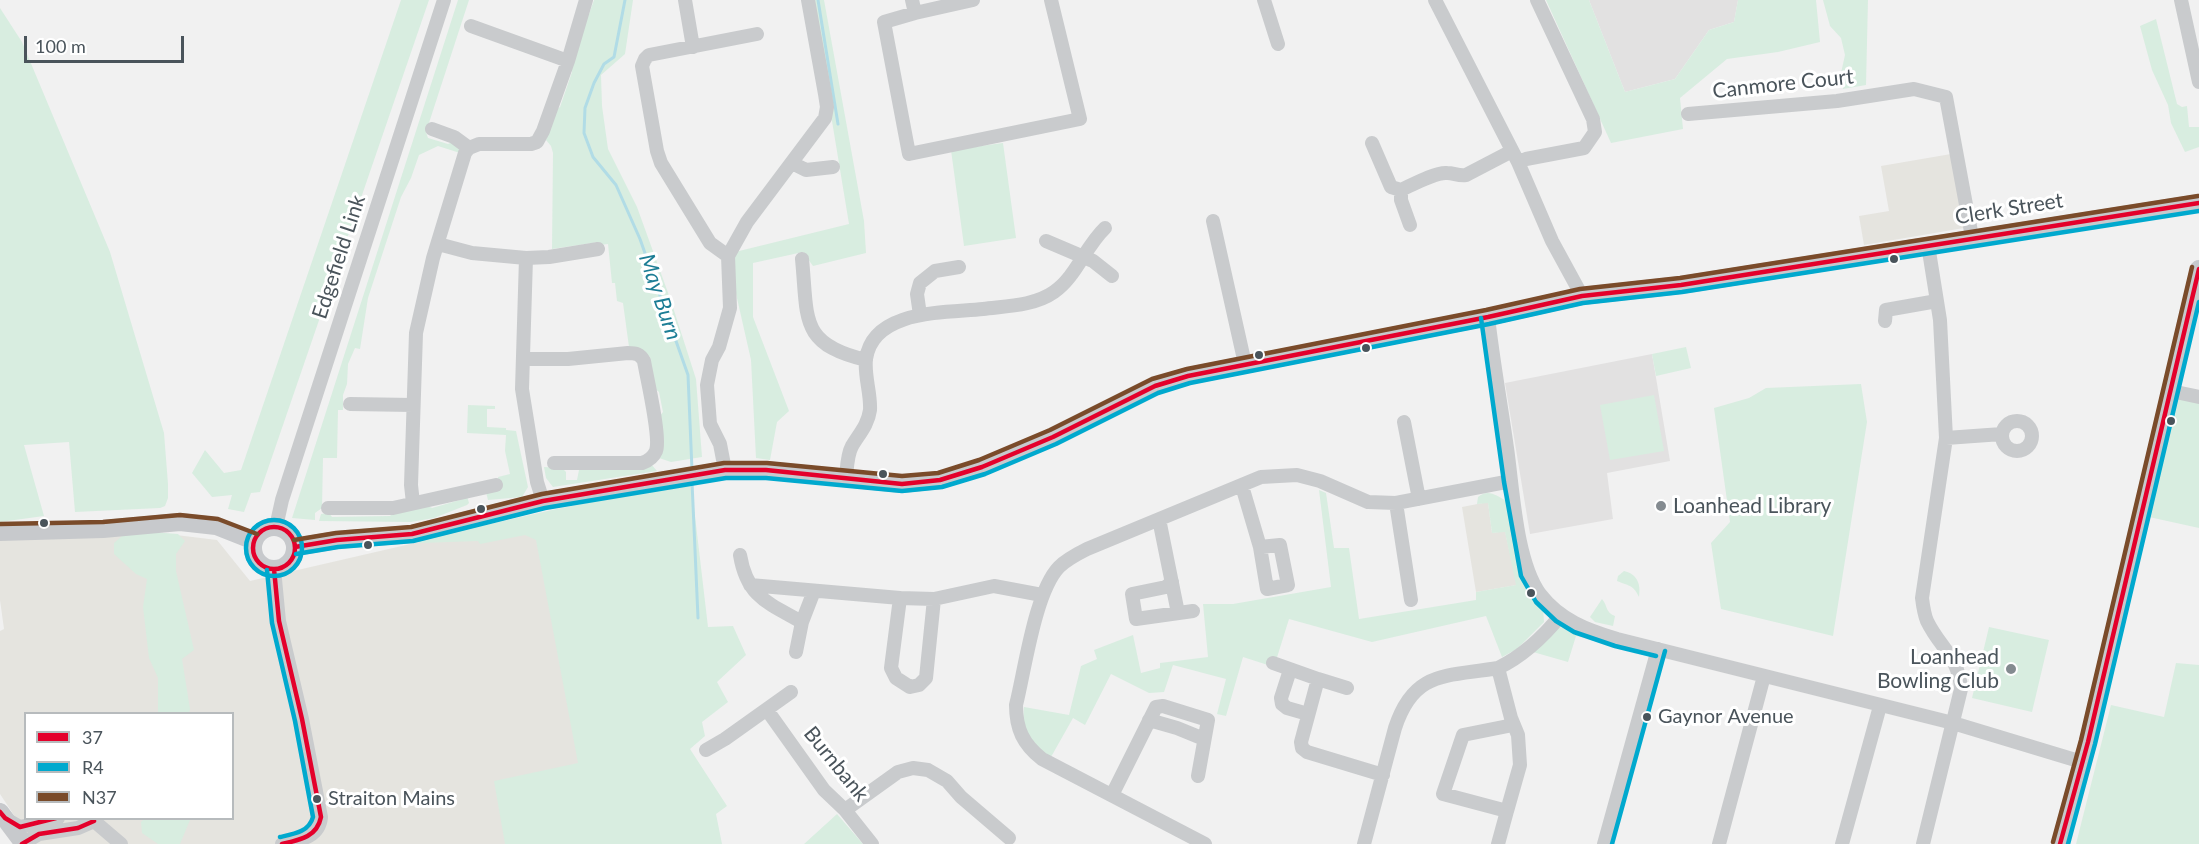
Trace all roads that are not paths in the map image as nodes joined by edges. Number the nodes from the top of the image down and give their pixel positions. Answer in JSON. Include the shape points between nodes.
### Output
{"nodes":[{"id":1,"x":444,"y":0,"type":"edge"},
{"id":2,"x":586,"y":0,"type":"edge"},
{"id":3,"x":685,"y":0,"type":"edge"},
{"id":4,"x":808,"y":0,"type":"edge"},
{"id":5,"x":973,"y":0,"type":"edge"},
{"id":6,"x":1051,"y":0,"type":"edge"},
{"id":7,"x":1264,"y":0,"type":"edge"},
{"id":8,"x":1435,"y":0,"type":"edge"},
{"id":9,"x":1537,"y":0,"type":"edge"},
{"id":10,"x":2181,"y":0,"type":"edge"},
{"id":11,"x":914,"y":7,"type":"edge"},
{"id":12,"x":471,"y":26,"type":"dead end"},
{"id":13,"x":757,"y":34,"type":"dead end"},
{"id":14,"x":1278,"y":44,"type":"dead end"},
{"id":15,"x":693,"y":47,"type":"junction"},
{"id":16,"x":568,"y":61,"type":"junction"},
{"id":17,"x":2199,"y":82,"type":"edge"},
{"id":18,"x":1688,"y":114,"type":"dead end"},
{"id":19,"x":432,"y":129,"type":"dead end"},
{"id":20,"x":1372,"y":143,"type":"dead end"},
{"id":21,"x":469,"y":148,"type":"junction"},
{"id":22,"x":1515,"y":157,"type":"junction"},
{"id":23,"x":792,"y":163,"type":"junction"},
{"id":24,"x":833,"y":167,"type":"dead end"},
{"id":25,"x":1401,"y":190,"type":"junction"},
{"id":26,"x":2199,"y":203,"type":"edge"},
{"id":27,"x":1213,"y":221,"type":"dead end"},
{"id":28,"x":1410,"y":225,"type":"dead end"},
{"id":29,"x":1105,"y":228,"type":"dead end"},
{"id":30,"x":1972,"y":237,"type":"junction"},
{"id":31,"x":1046,"y":241,"type":"dead end"},
{"id":32,"x":438,"y":244,"type":"junction"},
{"id":33,"x":1928,"y":244,"type":"junction"},
{"id":34,"x":598,"y":249,"type":"dead end"},
{"id":35,"x":728,"y":256,"type":"junction"},
{"id":36,"x":1082,"y":257,"type":"junction"},
{"id":37,"x":526,"y":258,"type":"junction"},
{"id":38,"x":805,"y":266,"type":"dead end"},
{"id":39,"x":959,"y":267,"type":"dead end"},
{"id":40,"x":2199,"y":269,"type":"edge"},
{"id":41,"x":1113,"y":276,"type":"dead end"},
{"id":42,"x":1582,"y":296,"type":"junction"},
{"id":43,"x":1937,"y":302,"type":"junction"},
{"id":44,"x":920,"y":315,"type":"junction"},
{"id":45,"x":1488,"y":317,"type":"junction"},
{"id":46,"x":1885,"y":321,"type":"dead end"},
{"id":47,"x":523,"y":359,"type":"junction"},
{"id":48,"x":866,"y":360,"type":"junction"},
{"id":49,"x":1245,"y":364,"type":"junction"},
{"id":50,"x":2171,"y":391,"type":"junction"},
{"id":51,"x":2199,"y":397,"type":"edge"},
{"id":52,"x":350,"y":404,"type":"dead end"},
{"id":53,"x":412,"y":405,"type":"junction"},
{"id":54,"x":1404,"y":422,"type":"dead end"},
{"id":55,"x":2002,"y":434,"type":"dead end"},
{"id":56,"x":1946,"y":438,"type":"junction"},
{"id":57,"x":554,"y":463,"type":"dead end"},
{"id":58,"x":724,"y":470,"type":"junction"},
{"id":59,"x":846,"y":478,"type":"junction"},
{"id":60,"x":1511,"y":481,"type":"junction"},
{"id":61,"x":496,"y":485,"type":"dead end"},
{"id":62,"x":1242,"y":486,"type":"junction"},
{"id":63,"x":1419,"y":499,"type":"junction"},
{"id":64,"x":543,"y":501,"type":"junction"},
{"id":65,"x":1396,"y":502,"type":"junction"},
{"id":66,"x":413,"y":503,"type":"junction"},
{"id":67,"x":328,"y":508,"type":"dead end"},
{"id":68,"x":1159,"y":519,"type":"junction"},
{"id":69,"x":276,"y":527,"type":"junction"},
{"id":70,"x":0,"y":532,"type":"edge"},
{"id":71,"x":254,"y":541,"type":"junction"},
{"id":72,"x":295,"y":547,"type":"junction"},
{"id":73,"x":1260,"y":547,"type":"dead end"},
{"id":74,"x":740,"y":555,"type":"dead end"},
{"id":75,"x":274,"y":569,"type":"junction"},
{"id":76,"x":1172,"y":582,"type":"junction"},
{"id":77,"x":750,"y":585,"type":"junction"},
{"id":78,"x":814,"y":591,"type":"junction"},
{"id":79,"x":1042,"y":595,"type":"junction"},
{"id":80,"x":900,"y":598,"type":"junction"},
{"id":81,"x":934,"y":599,"type":"junction"},
{"id":82,"x":1411,"y":600,"type":"dead end"},
{"id":83,"x":1193,"y":611,"type":"dead end"},
{"id":84,"x":1178,"y":613,"type":"junction"},
{"id":85,"x":1561,"y":615,"type":"junction"},
{"id":86,"x":802,"y":622,"type":"junction"},
{"id":87,"x":1658,"y":649,"type":"junction"},
{"id":88,"x":796,"y":652,"type":"dead end"},
{"id":89,"x":1273,"y":663,"type":"dead end"},
{"id":90,"x":1498,"y":668,"type":"junction"},
{"id":91,"x":1290,"y":670,"type":"junction"},
{"id":92,"x":1764,"y":676,"type":"junction"},
{"id":93,"x":1318,"y":679,"type":"junction"},
{"id":94,"x":1347,"y":688,"type":"dead end"},
{"id":95,"x":791,"y":692,"type":"dead end"},
{"id":96,"x":1880,"y":706,"type":"junction"},
{"id":97,"x":767,"y":710,"type":"junction"},
{"id":98,"x":1308,"y":714,"type":"junction"},
{"id":99,"x":1953,"y":723,"type":"junction"},
{"id":100,"x":1513,"y":725,"type":"junction"},
{"id":101,"x":706,"y":750,"type":"dead end"},
{"id":102,"x":2082,"y":762,"type":"junction"},
{"id":103,"x":1383,"y":775,"type":"junction"},
{"id":104,"x":1197,"y":776,"type":"dead end"},
{"id":105,"x":1112,"y":795,"type":"junction"},
{"id":106,"x":845,"y":810,"type":"junction"},
{"id":107,"x":1507,"y":811,"type":"junction"},
{"id":108,"x":2,"y":815,"type":"edge"},
{"id":109,"x":90,"y":820,"type":"edge"},
{"id":110,"x":57,"y":825,"type":"edge"},
{"id":111,"x":1009,"y":838,"type":"dead end"},
{"id":112,"x":22,"y":840,"type":"edge"},
{"id":113,"x":46,"y":844,"type":"edge"},
{"id":114,"x":121,"y":844,"type":"edge"},
{"id":115,"x":282,"y":844,"type":"edge"},
{"id":116,"x":872,"y":844,"type":"edge"},
{"id":117,"x":1205,"y":844,"type":"edge"},
{"id":118,"x":1364,"y":844,"type":"edge"},
{"id":119,"x":1498,"y":844,"type":"edge"},
{"id":120,"x":1604,"y":844,"type":"edge"},
{"id":121,"x":1719,"y":844,"type":"edge"},
{"id":122,"x":1842,"y":844,"type":"edge"},
{"id":123,"x":1923,"y":844,"type":"edge"},
{"id":124,"x":2060,"y":844,"type":"edge"}],
"edges":[{"from":1,"to":69,"type":"street","name":"Edgefield Link"},
{"from":2,"to":16,"type":"street"},
{"from":3,"to":15,"type":"street"},
{"from":4,"to":23,"type":"street","via":[[827,107],[819,128]]},
{"from":5,"to":11,"type":"street"},
{"from":6,"to":11,"type":"street","via":[[1080,119],[909,154],[884,22]]},
{"from":7,"to":14,"type":"street"},
{"from":8,"to":22,"type":"street"},
{"from":9,"to":22,"type":"street","via":[[1593,119],[1595,132],[1584,148],[1526,159]]},
{"from":10,"to":17,"type":"street"},
{"from":12,"to":16,"type":"street"},
{"from":13,"to":15,"type":"street"},
{"from":15,"to":35,"type":"street","via":[[649,56],[642,66],[661,163],[710,243]]},
{"from":16,"to":21,"type":"street","via":[[537,142],[479,144]]},
{"from":18,"to":30,"type":"street","name":"Canmore Court","via":[[1914,89],[1946,97]]},
{"from":19,"to":21,"type":"street","via":[[454,136]]},
{"from":20,"to":25,"type":"street","via":[[1391,187]]},
{"from":21,"to":32,"type":"street"},
{"from":22,"to":25,"type":"street","via":[[1466,175],[1438,174]]},
{"from":22,"to":42,"type":"street","via":[[1552,241]]},
{"from":23,"to":24,"type":"street","via":[[806,170]]},
{"from":23,"to":35,"type":"street","via":[[747,222]]},
{"from":25,"to":28,"type":"street"},
{"from":26,"to":30,"type":"main road","name":"Clerk Street"},
{"from":27,"to":49,"type":"street"},
{"from":29,"to":36,"type":"street"},
{"from":30,"to":33,"type":"main road","name":"Clerk Street"},
{"from":31,"to":36,"type":"street"},
{"from":32,"to":37,"type":"street","via":[[472,253]]},
{"from":32,"to":53,"type":"street","via":[[416,333]]},
{"from":33,"to":42,"type":"main road","name":"Clerk Street","via":[[1681,285]]},
{"from":33,"to":43,"type":"street"},
{"from":34,"to":37,"type":"street"},
{"from":35,"to":58,"type":"street","via":[[730,308],[707,385],[710,424],[720,444]]},
{"from":36,"to":41,"type":"street"},
{"from":36,"to":44,"type":"street","via":[[1065,282],[1038,300]]},
{"from":37,"to":47,"type":"street"},
{"from":38,"to":48,"type":"street","via":[[807,311],[818,339],[843,354]]},
{"from":39,"to":44,"type":"street","via":[[935,271],[920,283]]},
{"from":40,"to":50,"type":"main road"},
{"from":42,"to":45,"type":"main road","name":"Clerk Street"},
{"from":43,"to":46,"type":"street","via":[[1886,310]]},
{"from":43,"to":56,"type":"street"},
{"from":44,"to":48,"type":"street","via":[[888,326],[870,347]]},
{"from":45,"to":49,"type":"main road","name":"Clerk Street"},
{"from":45,"to":60,"type":"street"},
{"from":47,"to":57,"type":"street","via":[[636,353],[644,361],[655,453],[642,463],[573,468]]},
{"from":47,"to":64,"type":"street","via":[[523,401]]},
{"from":48,"to":59,"type":"street","via":[[870,409],[850,453]]},
{"from":49,"to":59,"type":"main road","name":"Clerk Street","via":[[1155,386],[1053,438],[940,480],[884,483]]},
{"from":50,"to":51,"type":"street"},
{"from":50,"to":102,"type":"main road"},
{"from":52,"to":53,"type":"street"},
{"from":53,"to":66,"type":"street"},
{"from":54,"to":63,"type":"street"},
{"from":55,"to":56,"type":"street"},
{"from":56,"to":99,"type":"street","via":[[1922,598],[1929,624],[1955,661],[1960,678]]},
{"from":58,"to":59,"type":"main road","name":"Clerk Street"},
{"from":58,"to":64,"type":"main road","name":"Clerk Street"},
{"from":60,"to":63,"type":"street"},
{"from":60,"to":85,"type":"street","via":[[1528,572],[1542,597]]},
{"from":61,"to":66,"type":"street"},
{"from":62,"to":65,"type":"street","via":[[1261,477],[1297,475],[1368,502]]},
{"from":62,"to":68,"type":"street"},
{"from":62,"to":73,"type":"street"},
{"from":63,"to":65,"type":"street"},
{"from":64,"to":72,"type":"main road","name":"Clerk Street","via":[[412,534]]},
{"from":65,"to":82,"type":"street"},
{"from":66,"to":67,"type":"street","via":[[393,508]]},
{"from":68,"to":76,"type":"street"},
{"from":68,"to":79,"type":"street","via":[[1073,556],[1059,567]]},
{"from":69,"to":71,"type":"main road","via":[[262,530]]},
{"from":69,"to":72,"type":"main road","via":[[289,533]]},
{"from":70,"to":71,"type":"main road","via":[[180,522],[216,526]]},
{"from":71,"to":75,"type":"main road","via":[[257,560]]},
{"from":72,"to":75,"type":"main road","via":[[289,562]]},
{"from":74,"to":77,"type":"street"},
{"from":75,"to":115,"type":"street","via":[[279,621],[321,817],[316,831]]},
{"from":76,"to":84,"type":"street"},
{"from":76,"to":84,"type":"street","via":[[1166,587],[1132,594],[1136,619]]},
{"from":77,"to":78,"type":"street"},
{"from":77,"to":86,"type":"street","via":[[756,594]]},
{"from":78,"to":80,"type":"street"},
{"from":78,"to":86,"type":"street"},
{"from":79,"to":81,"type":"street","via":[[994,586]]},
{"from":79,"to":105,"type":"street","via":[[1016,705],[1021,735],[1042,759]]},
{"from":80,"to":81,"type":"street"},
{"from":80,"to":81,"type":"street","via":[[891,668],[896,678],[910,687],[926,678]]},
{"from":83,"to":84,"type":"street"},
{"from":85,"to":87,"type":"street","via":[[1596,633]]},
{"from":85,"to":90,"type":"street","via":[[1518,658]]},
{"from":86,"to":88,"type":"street"},
{"from":87,"to":92,"type":"street"},
{"from":87,"to":120,"type":"street"},
{"from":89,"to":91,"type":"street"},
{"from":90,"to":100,"type":"street"},
{"from":90,"to":103,"type":"street","via":[[1433,679],[1420,686],[1401,710]]},
{"from":91,"to":93,"type":"street"},
{"from":91,"to":98,"type":"street","via":[[1282,704]]},
{"from":92,"to":96,"type":"street"},
{"from":92,"to":121,"type":"street"},
{"from":93,"to":94,"type":"street"},
{"from":93,"to":98,"type":"street"},
{"from":95,"to":97,"type":"street"},
{"from":96,"to":99,"type":"street"},
{"from":96,"to":122,"type":"street"},
{"from":97,"to":101,"type":"street","via":[[721,735]]},
{"from":97,"to":106,"type":"street","name":"Burnbank","via":[[824,789]]},
{"from":98,"to":103,"type":"street","via":[[1302,748]]},
{"from":99,"to":102,"type":"street"},
{"from":99,"to":123,"type":"street"},
{"from":100,"to":107,"type":"street","via":[[1518,735],[1520,765]]},
{"from":100,"to":107,"type":"street","via":[[1462,735],[1443,794]]},
{"from":102,"to":124,"type":"main road"},
{"from":103,"to":118,"type":"street"},
{"from":104,"to":105,"type":"street","via":[[1208,720],[1156,707]]},
{"from":105,"to":117,"type":"street"},
{"from":106,"to":111,"type":"street","via":[[898,772],[928,770],[1000,825]]},
{"from":106,"to":116,"type":"street","name":"Burnbank"},
{"from":107,"to":119,"type":"street"},
{"from":108,"to":112,"type":"main road"},
{"from":109,"to":110,"type":"street","via":[[78,828]]},
{"from":109,"to":114,"type":"street"},
{"from":110,"to":112,"type":"street"},
{"from":110,"to":113,"type":"street"}]}
